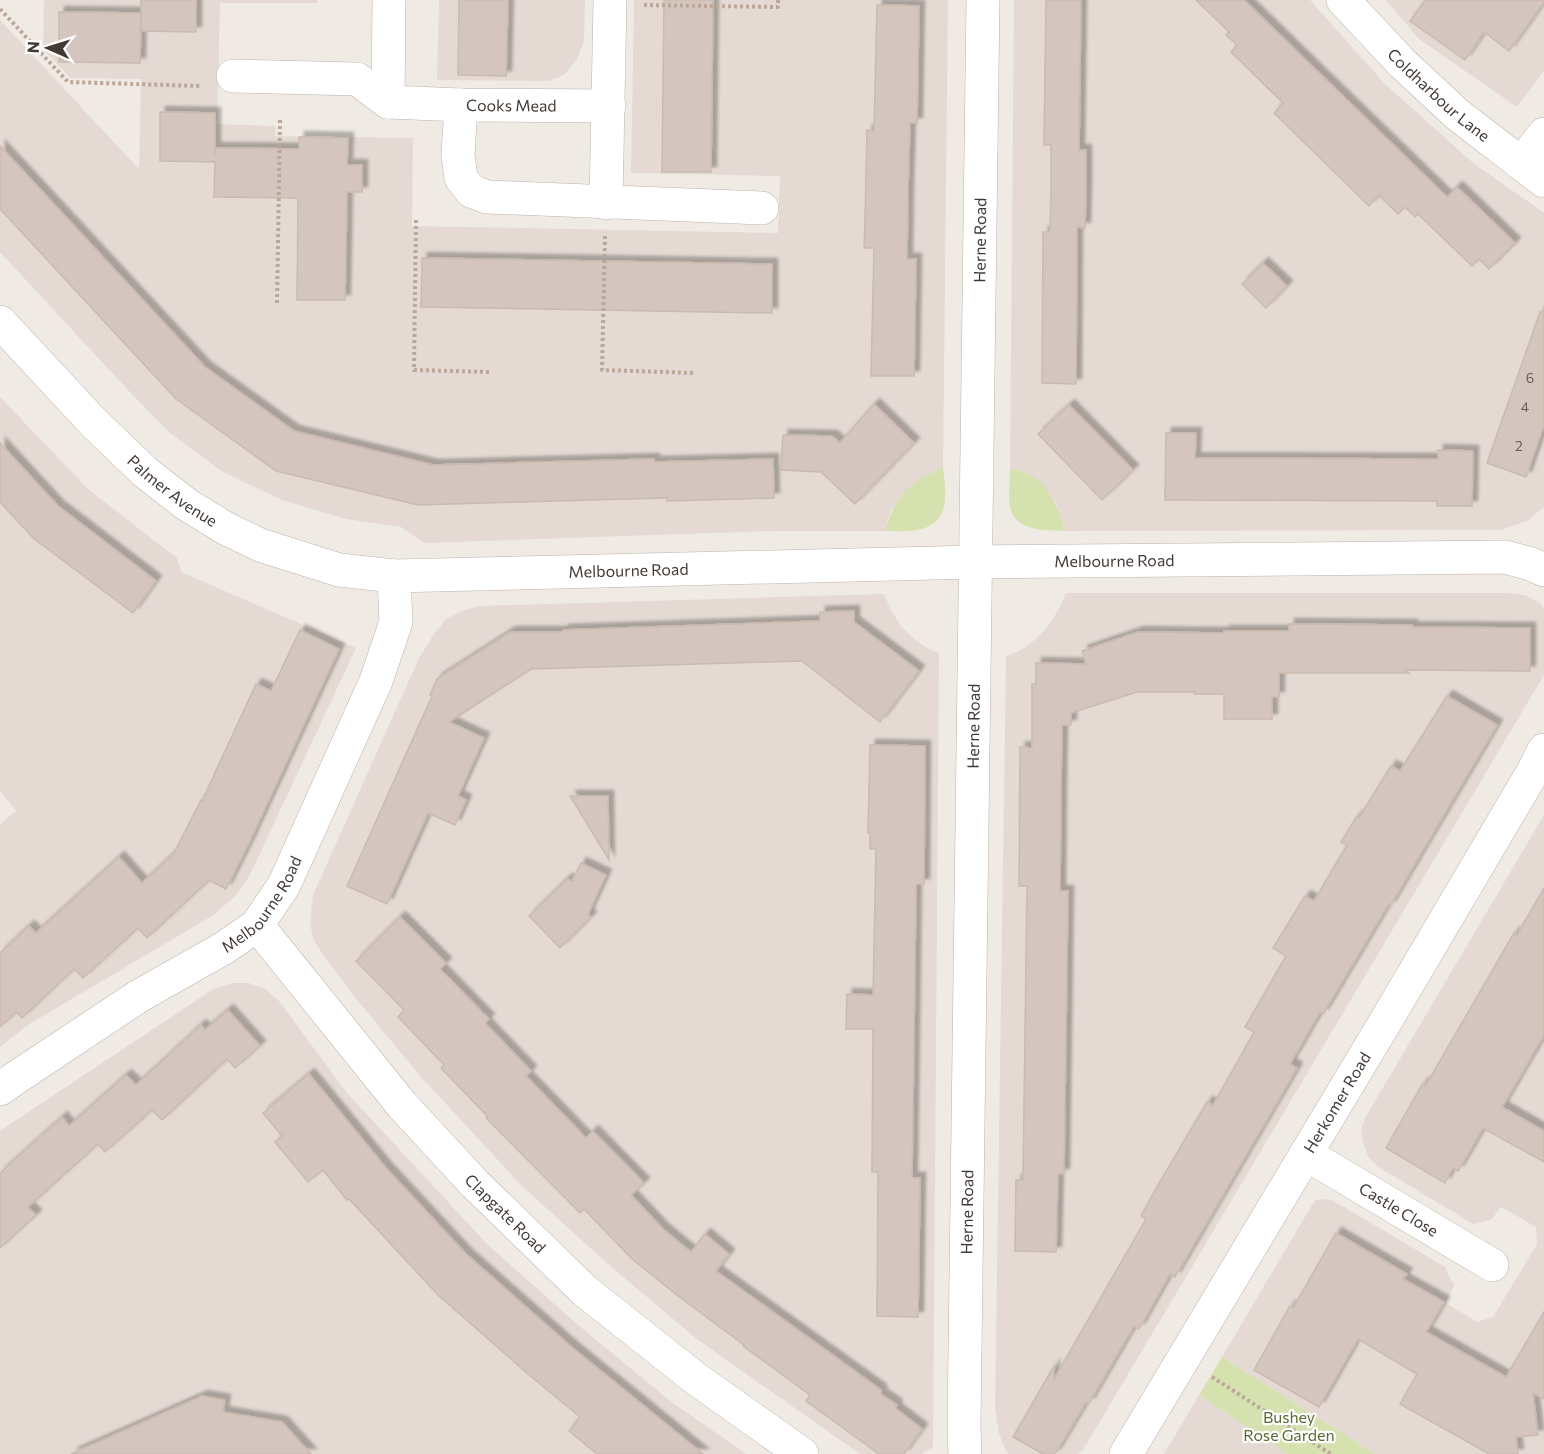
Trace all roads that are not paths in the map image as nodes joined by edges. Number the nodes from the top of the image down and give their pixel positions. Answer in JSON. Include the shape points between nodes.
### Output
{"nodes":[{"id":1,"x":389,"y":0,"type":"edge"},
{"id":2,"x":983,"y":0,"type":"edge"},
{"id":3,"x":1343,"y":0,"type":"edge"},
{"id":4,"x":610,"y":2,"type":"edge"},
{"id":5,"x":222,"y":81,"type":"road end"},
{"id":6,"x":388,"y":102,"type":"junction"},
{"id":7,"x":461,"y":105,"type":"junction"},
{"id":8,"x":609,"y":106,"type":"junction"},
{"id":9,"x":1544,"y":134,"type":"edge"},
{"id":10,"x":1532,"y":172,"type":"edge"},
{"id":11,"x":606,"y":203,"type":"junction"},
{"id":12,"x":762,"y":208,"type":"dead end"},
{"id":13,"x":0,"y":322,"type":"edge"},
{"id":14,"x":975,"y":562,"type":"junction"},
{"id":15,"x":1544,"y":570,"type":"edge"},
{"id":16,"x":394,"y":576,"type":"junction"},
{"id":17,"x":1544,"y":750,"type":"edge"},
{"id":18,"x":257,"y":925,"type":"junction"},
{"id":19,"x":0,"y":1089,"type":"edge"},
{"id":20,"x":1306,"y":1154,"type":"junction"},
{"id":21,"x":1492,"y":1265,"type":"dead end"},
{"id":22,"x":801,"y":1454,"type":"edge"},
{"id":23,"x":965,"y":1454,"type":"edge"},
{"id":24,"x":1126,"y":1454,"type":"edge"}],
"edges":[{"from":1,"to":6,"type":"street"},
{"from":2,"to":14,"type":"street","name":"Herne Road"},
{"from":3,"to":10,"type":"street","name":"Coldharbour Lane","via":[[1458,115]]},
{"from":4,"to":8,"type":"street"},
{"from":5,"to":6,"type":"street","via":[[357,79]]},
{"from":6,"to":7,"type":"street"},
{"from":7,"to":8,"type":"street","name":"Cooks Mead"},
{"from":7,"to":11,"type":"street","name":"Cooks Mead","via":[[458,155],[461,178],[471,191],[487,197]]},
{"from":8,"to":11,"type":"street"},
{"from":9,"to":10,"type":"street"},
{"from":11,"to":12,"type":"street","name":"Cooks Mead"},
{"from":13,"to":16,"type":"street","name":"Palmer Avenue","via":[[93,422],[145,472],[186,504],[260,545],[339,570]]},
{"from":14,"to":15,"type":"street","name":"Melbourne Road","via":[[1505,557]]},
{"from":14,"to":16,"type":"street","name":"Melbourne Road"},
{"from":14,"to":23,"type":"street","name":"Herne Road"},
{"from":16,"to":18,"type":"street","name":"Melbourne Road","via":[[396,622],[376,681],[284,885]]},
{"from":17,"to":20,"type":"street","name":"Herkomer Road"},
{"from":18,"to":19,"type":"street","name":"Melbourne Road","via":[[139,996]]},
{"from":18,"to":22,"type":"street","name":"Clapgate Road","via":[[402,1105],[475,1184],[585,1291]]},
{"from":20,"to":21,"type":"street","name":"Castle Close"},
{"from":20,"to":24,"type":"street","name":"Herkomer Road"}]}
